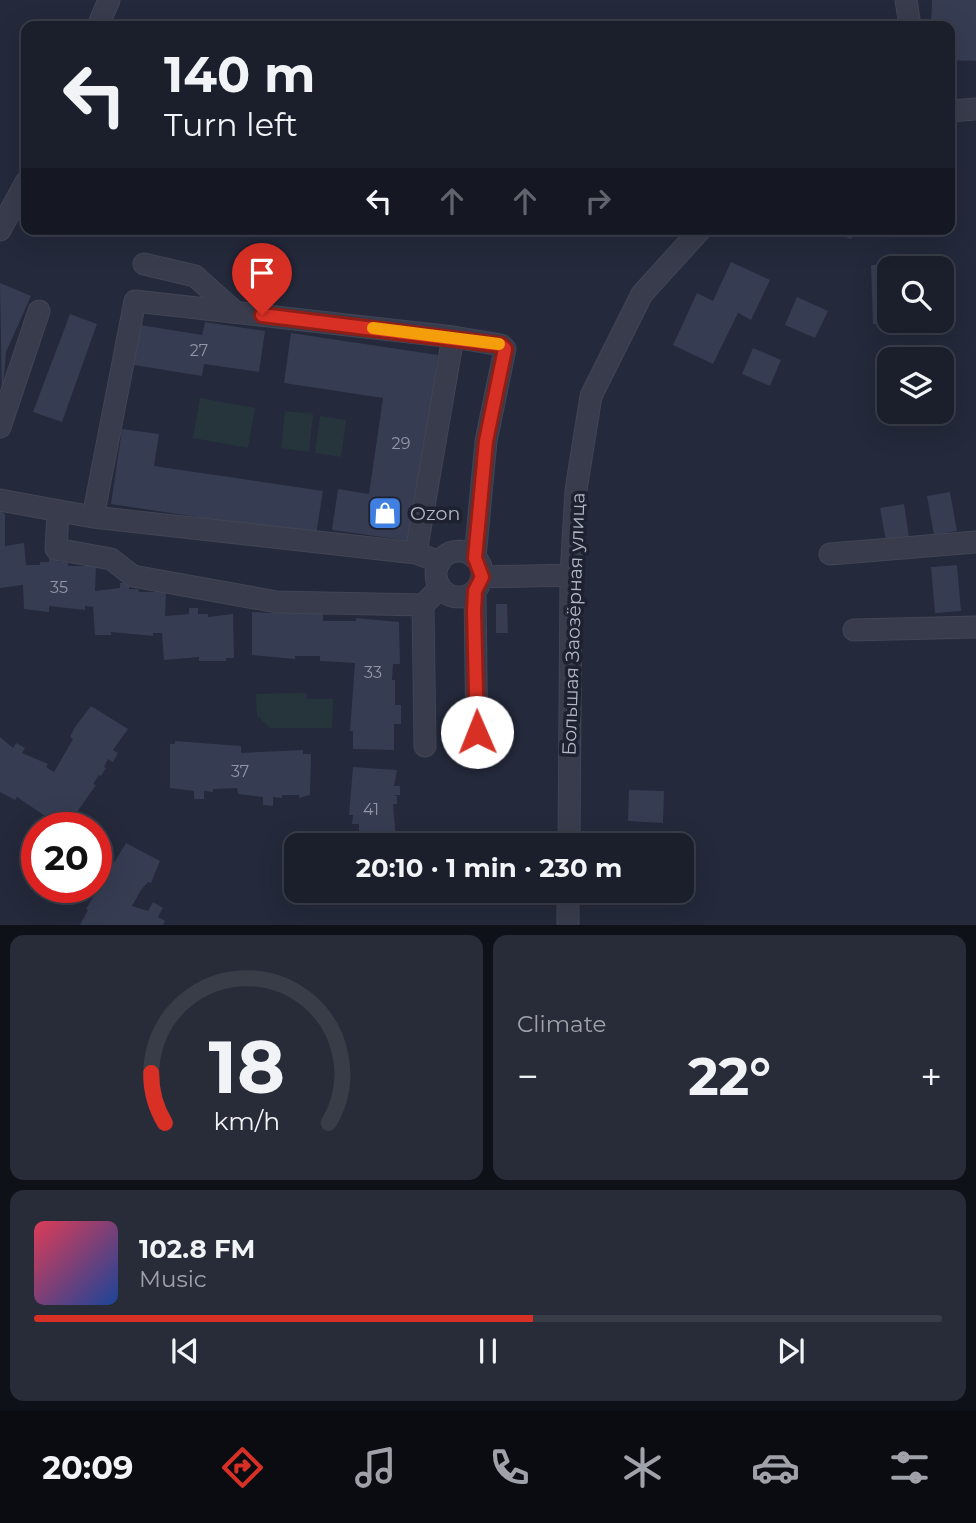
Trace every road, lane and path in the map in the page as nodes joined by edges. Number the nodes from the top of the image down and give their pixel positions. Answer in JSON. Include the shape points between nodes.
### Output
{"nodes":[{"id":1,"x":110,"y":0,"type":"edge"},
{"id":2,"x":906,"y":0,"type":"edge"},
{"id":3,"x":100,"y":21,"type":"edge"},
{"id":4,"x":909,"y":21,"type":"edge"},
{"id":5,"x":976,"y":109,"type":"edge"},
{"id":6,"x":955,"y":111,"type":"edge"},
{"id":7,"x":21,"y":191,"type":"edge"},
{"id":8,"x":0,"y":230,"type":"edge"},
{"id":9,"x":696,"y":235,"type":"edge"},
{"id":10,"x":144,"y":264,"type":"dead end"},
{"id":11,"x":38,"y":311,"type":"dead end"},
{"id":12,"x":235,"y":312,"type":"junction"},
{"id":13,"x":453,"y":337,"type":"junction"},
{"id":14,"x":0,"y":428,"type":"edge"},
{"id":15,"x":0,"y":500,"type":"edge"},
{"id":16,"x":58,"y":513,"type":"junction"},
{"id":17,"x":93,"y":517,"type":"junction"},
{"id":18,"x":976,"y":542,"type":"edge"},
{"id":19,"x":416,"y":553,"type":"junction"},
{"id":20,"x":830,"y":554,"type":"dead end"},
{"id":21,"x":440,"y":562,"type":"junction"},
{"id":22,"x":478,"y":575,"type":"junction"},
{"id":23,"x":571,"y":575,"type":"junction"},
{"id":24,"x":440,"y":588,"type":"junction"},
{"id":25,"x":423,"y":606,"type":"junction"},
{"id":26,"x":976,"y":627,"type":"edge"},
{"id":27,"x":854,"y":629,"type":"dead end"},
{"id":28,"x":425,"y":746,"type":"dead end"},
{"id":29,"x":477,"y":755,"type":"dead end"},
{"id":30,"x":569,"y":833,"type":"edge"},
{"id":31,"x":568,"y":903,"type":"edge"},
{"id":32,"x":568,"y":925,"type":"edge"}],
"edges":[{"from":1,"to":3,"type":"street"},
{"from":2,"to":4,"type":"street"},
{"from":5,"to":6,"type":"street"},
{"from":7,"to":8,"type":"street"},
{"from":9,"to":23,"type":"street","name":"Большая Заозёрная улица","via":[[642,294],[591,396],[576,490]]},
{"from":10,"to":12,"type":"street","via":[[195,276]]},
{"from":11,"to":14,"type":"street"},
{"from":12,"to":13,"type":"street"},
{"from":12,"to":17,"type":"street","via":[[135,301]]},
{"from":13,"to":19,"type":"street"},
{"from":13,"to":22,"type":"street","via":[[505,349],[486,441]]},
{"from":15,"to":16,"type":"street"},
{"from":16,"to":17,"type":"street"},
{"from":16,"to":25,"type":"street","via":[[55,550],[111,559],[133,576],[277,602]]},
{"from":17,"to":19,"type":"street"},
{"from":18,"to":20,"type":"street"},
{"from":19,"to":21,"type":"street"},
{"from":21,"to":22,"type":"street","via":[[453,552],[467,553]]},
{"from":21,"to":24,"type":"street","via":[[436,574]]},
{"from":22,"to":23,"type":"street"},
{"from":22,"to":24,"type":"street","via":[[461,597]]},
{"from":22,"to":29,"type":"street"},
{"from":23,"to":30,"type":"street","name":"Большая Заозёрная улица"},
{"from":24,"to":25,"type":"street"},
{"from":25,"to":28,"type":"street"},
{"from":26,"to":27,"type":"street"},
{"from":31,"to":32,"type":"street"}]}
